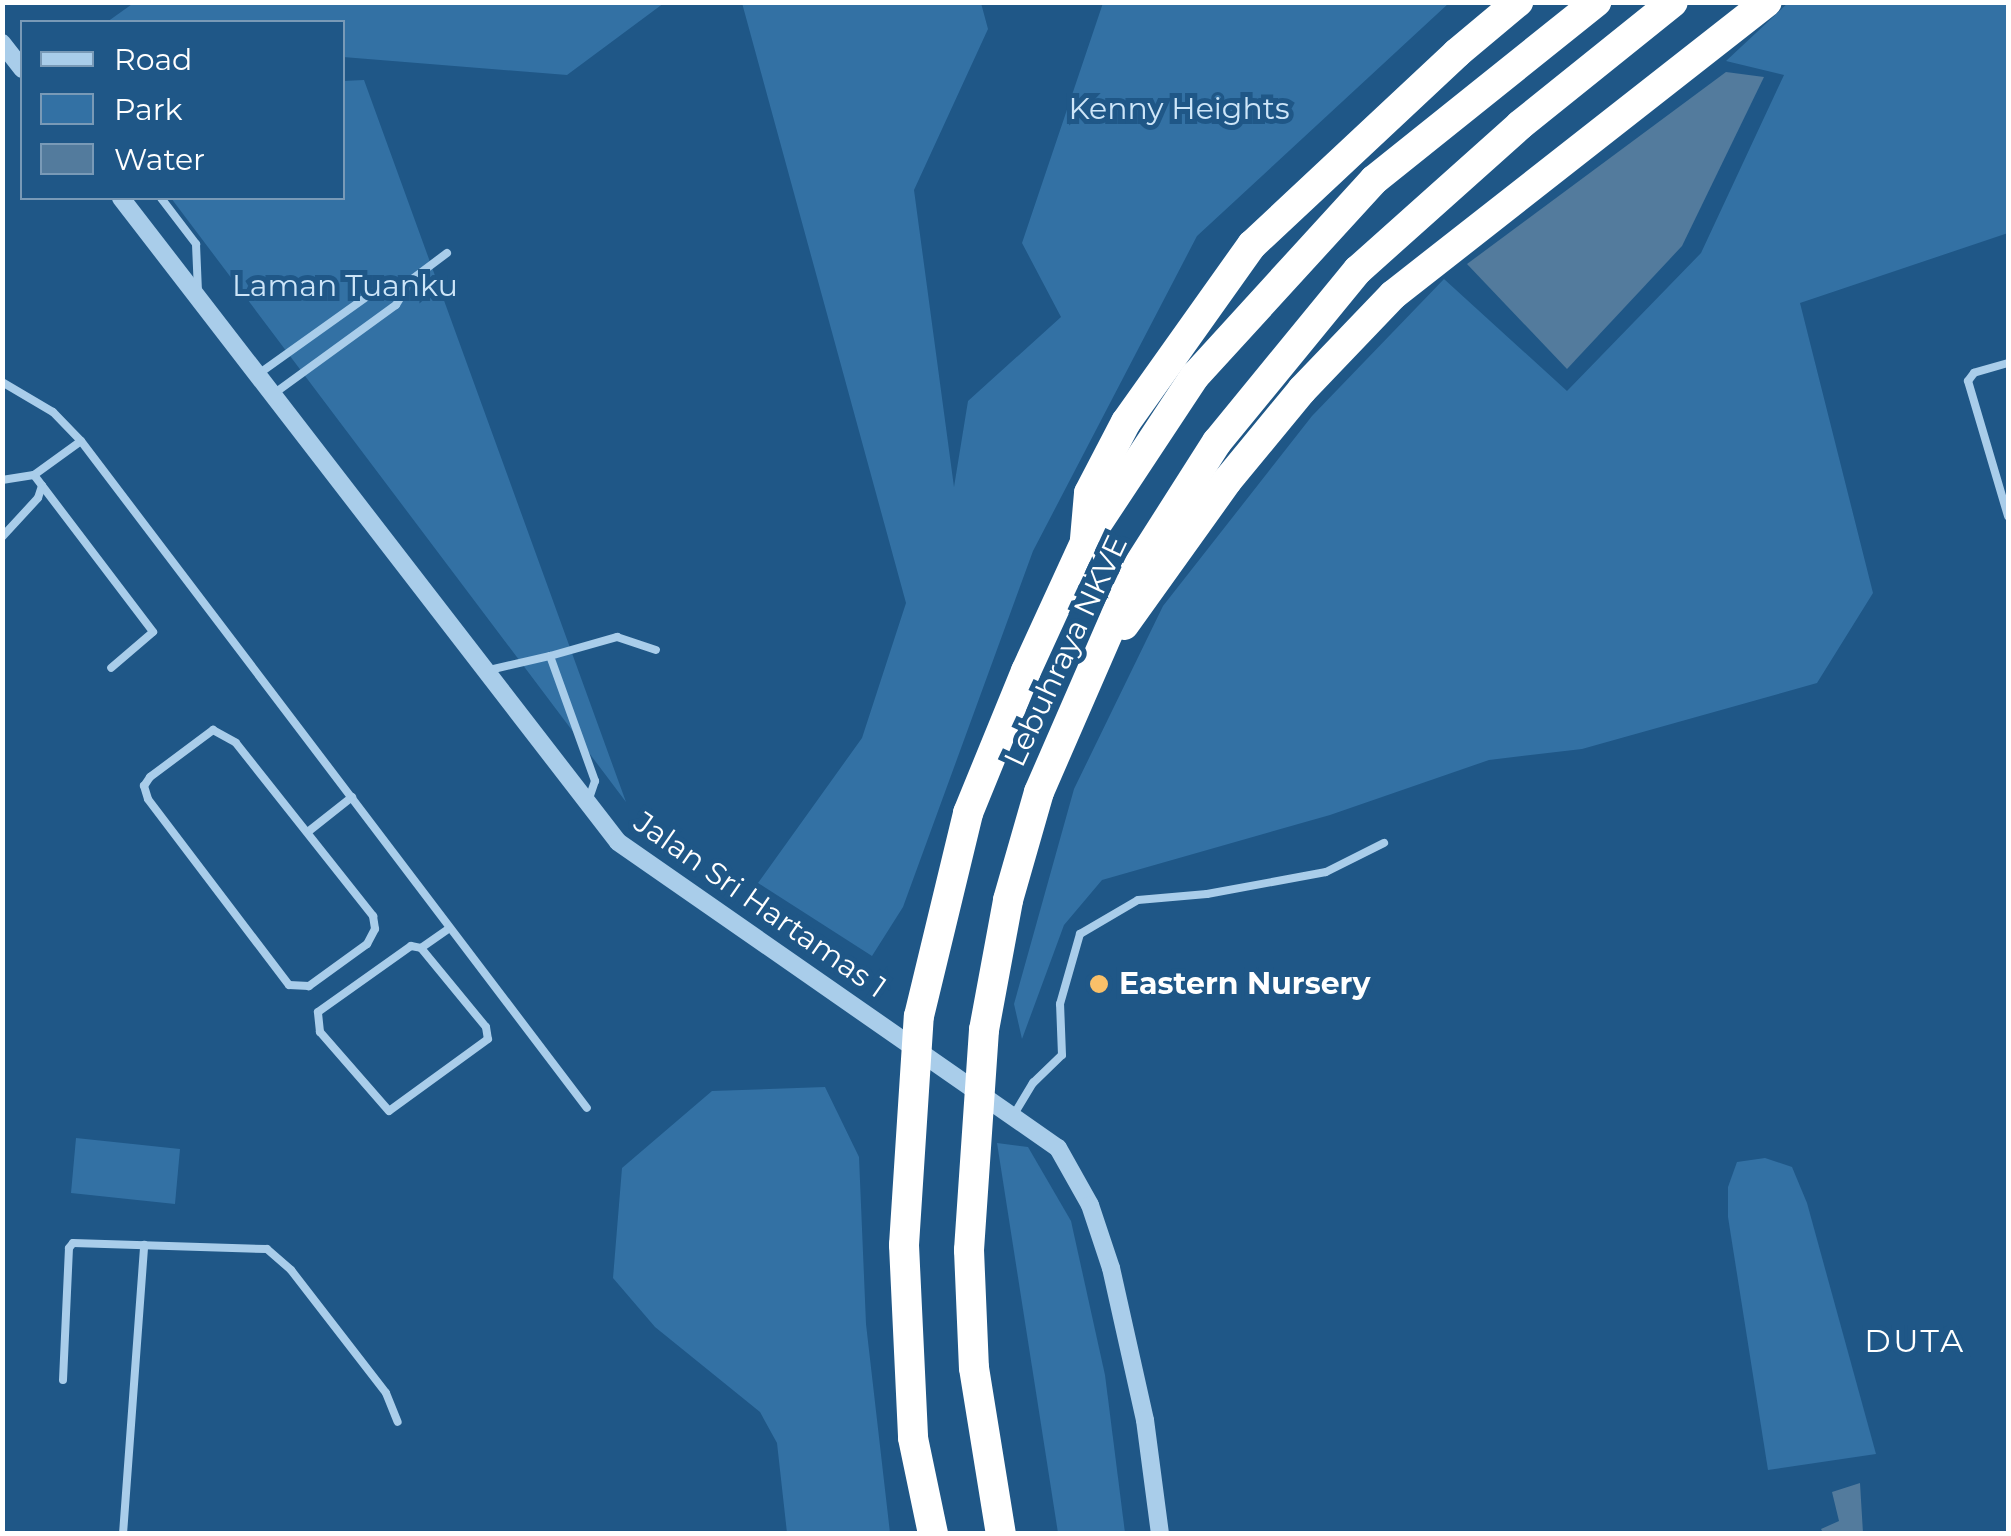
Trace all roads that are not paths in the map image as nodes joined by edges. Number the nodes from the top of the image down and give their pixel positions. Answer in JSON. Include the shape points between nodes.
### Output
{"nodes":[{"id":1,"x":1518,"y":2,"type":"edge"},
{"id":2,"x":1596,"y":2,"type":"edge"},
{"id":3,"x":1674,"y":2,"type":"edge"},
{"id":4,"x":1767,"y":2,"type":"edge"},
{"id":5,"x":2,"y":42,"type":"edge"},
{"id":6,"x":20,"y":66,"type":"edge"},
{"id":7,"x":122,"y":200,"type":"edge"},
{"id":8,"x":163,"y":200,"type":"edge"},
{"id":9,"x":447,"y":253,"type":"dead end"},
{"id":10,"x":412,"y":280,"type":"junction"},
{"id":11,"x":198,"y":298,"type":"junction"},
{"id":12,"x":2008,"y":363,"type":"edge"},
{"id":13,"x":257,"y":375,"type":"junction"},
{"id":14,"x":2,"y":382,"type":"edge"},
{"id":15,"x":272,"y":395,"type":"junction"},
{"id":16,"x":81,"y":441,"type":"junction"},
{"id":17,"x":34,"y":475,"type":"junction"},
{"id":18,"x":2,"y":480,"type":"edge"},
{"id":19,"x":42,"y":486,"type":"junction"},
{"id":20,"x":2008,"y":516,"type":"edge"},
{"id":21,"x":2,"y":537,"type":"edge"},
{"id":22,"x":1085,"y":542,"type":"junction"},
{"id":23,"x":1108,"y":634,"type":"junction"},
{"id":24,"x":656,"y":650,"type":"dead end"},
{"id":25,"x":550,"y":656,"type":"junction"},
{"id":26,"x":111,"y":668,"type":"dead end"},
{"id":27,"x":485,"y":670,"type":"junction"},
{"id":28,"x":352,"y":797,"type":"junction"},
{"id":29,"x":587,"y":802,"type":"junction"},
{"id":30,"x":308,"y":831,"type":"junction"},
{"id":31,"x":1384,"y":843,"type":"dead end"},
{"id":32,"x":450,"y":928,"type":"junction"},
{"id":33,"x":421,"y":948,"type":"junction"},
{"id":34,"x":587,"y":1108,"type":"dead end"},
{"id":35,"x":1013,"y":1116,"type":"junction"},
{"id":36,"x":144,"y":1245,"type":"junction"},
{"id":37,"x":63,"y":1380,"type":"dead end"},
{"id":38,"x":398,"y":1422,"type":"dead end"},
{"id":39,"x":123,"y":1534,"type":"edge"},
{"id":40,"x":933,"y":1534,"type":"edge"},
{"id":41,"x":1002,"y":1534,"type":"edge"},
{"id":42,"x":1160,"y":1534,"type":"edge"}],
"edges":[{"from":1,"to":22,"type":"highway","via":[[1252,245],[1126,422],[1089,493]]},
{"from":2,"to":22,"type":"highway","name":"Lebuhraya NKVE","via":[[1374,180],[1195,376]]},
{"from":3,"to":23,"type":"highway","name":"Lebuhraya NKVE","via":[[1520,124],[1358,270],[1217,442],[1136,569]]},
{"from":4,"to":23,"type":"highway","via":[[1393,296],[1302,390],[1131,620]]},
{"from":5,"to":6,"type":"street"},
{"from":7,"to":11,"type":"street","name":"Jalan Sri Hartamas 1"},
{"from":8,"to":11,"type":"lane","via":[[196,244]]},
{"from":9,"to":10,"type":"lane"},
{"from":10,"to":13,"type":"lane","via":[[382,285]]},
{"from":10,"to":15,"type":"lane","via":[[396,305]]},
{"from":11,"to":13,"type":"street","name":"Jalan Sri Hartamas 1"},
{"from":12,"to":20,"type":"lane","via":[[1968,381]]},
{"from":13,"to":15,"type":"street","name":"Jalan Sri Hartamas 1"},
{"from":14,"to":16,"type":"lane","via":[[53,412]]},
{"from":15,"to":27,"type":"street","name":"Jalan Sri Hartamas 1"},
{"from":16,"to":17,"type":"lane"},
{"from":16,"to":28,"type":"lane"},
{"from":17,"to":18,"type":"lane"},
{"from":17,"to":19,"type":"lane"},
{"from":19,"to":21,"type":"lane"},
{"from":19,"to":26,"type":"lane","via":[[153,632]]},
{"from":22,"to":40,"type":"highway","name":"Lebuhraya NKVE","bridge":true,"via":[[968,813],[919,1016],[904,1245],[913,1438]]},
{"from":23,"to":41,"type":"highway","name":"Lebuhraya NKVE","bridge":true,"via":[[1039,792],[1008,900],[984,1030],[969,1250],[974,1368]]},
{"from":24,"to":25,"type":"lane","via":[[617,637]]},
{"from":25,"to":27,"type":"lane"},
{"from":25,"to":29,"type":"lane","via":[[595,781]]},
{"from":27,"to":29,"type":"street","name":"Jalan Sri Hartamas 1"},
{"from":28,"to":30,"type":"lane"},
{"from":28,"to":32,"type":"lane"},
{"from":29,"to":35,"type":"street","name":"Jalan Sri Hartamas 1","via":[[618,842]]},
{"from":30,"to":30,"type":"lane","via":[[373,916],[375,929],[367,944],[298,989],[144,786],[213,730],[236,744]]},
{"from":31,"to":35,"type":"lane","via":[[1326,872],[1138,900],[1080,934],[1060,1004],[1062,1054]]},
{"from":32,"to":33,"type":"lane"},
{"from":32,"to":34,"type":"lane"},
{"from":33,"to":33,"type":"lane","via":[[486,1027],[488,1039],[388,1111],[320,1032],[318,1012],[410,946]]},
{"from":35,"to":42,"type":"street","name":"Jalan Sri Hartamas 1","via":[[1058,1148],[1090,1204],[1140,1400]]},
{"from":36,"to":37,"type":"lane","via":[[80,1240],[69,1248]]},
{"from":36,"to":38,"type":"lane","via":[[267,1249],[291,1270],[374,1378]]},
{"from":36,"to":39,"type":"lane"}]}
